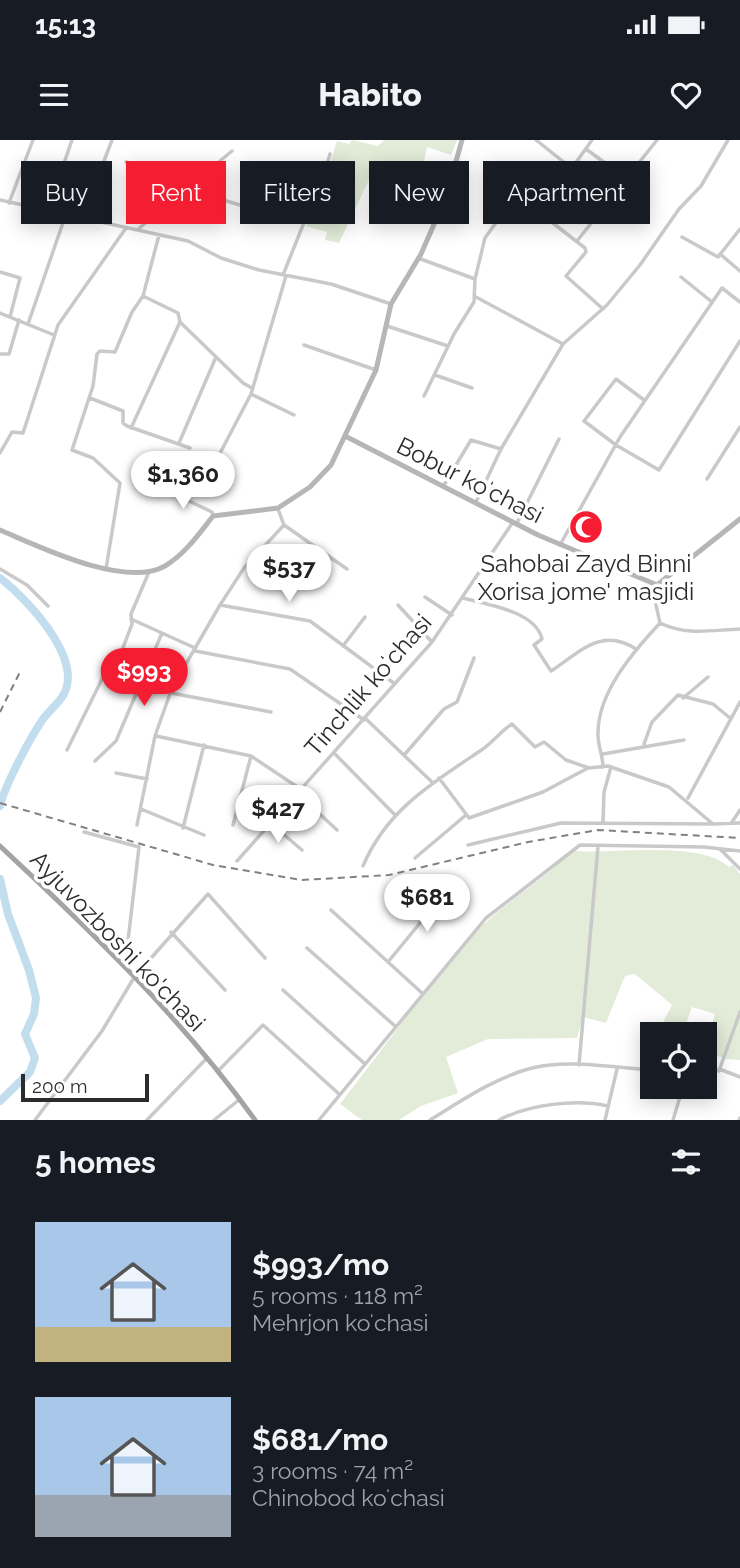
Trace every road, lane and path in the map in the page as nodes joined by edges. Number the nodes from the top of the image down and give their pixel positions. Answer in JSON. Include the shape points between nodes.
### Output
{"nodes":[{"id":1,"x":33,"y":140,"type":"edge"},
{"id":2,"x":72,"y":140,"type":"edge"},
{"id":3,"x":112,"y":140,"type":"edge"},
{"id":4,"x":462,"y":140,"type":"edge"},
{"id":5,"x":536,"y":140,"type":"edge"},
{"id":6,"x":593,"y":140,"type":"edge"},
{"id":7,"x":657,"y":140,"type":"edge"},
{"id":8,"x":728,"y":140,"type":"edge"},
{"id":9,"x":586,"y":149,"type":"junction"},
{"id":10,"x":232,"y":151,"type":"dead end"},
{"id":11,"x":330,"y":154,"type":"dead end"},
{"id":12,"x":65,"y":161,"type":"edge"},
{"id":13,"x":104,"y":161,"type":"edge"},
{"id":14,"x":220,"y":161,"type":"edge"},
{"id":15,"x":562,"y":161,"type":"edge"},
{"id":16,"x":575,"y":161,"type":"edge"},
{"id":17,"x":602,"y":161,"type":"edge"},
{"id":18,"x":641,"y":161,"type":"edge"},
{"id":19,"x":0,"y":200,"type":"edge"},
{"id":20,"x":226,"y":200,"type":"edge"},
{"id":21,"x":9,"y":203,"type":"junction"},
{"id":22,"x":240,"y":205,"type":"dead end"},
{"id":23,"x":21,"y":206,"type":"edge"},
{"id":24,"x":62,"y":224,"type":"edge"},
{"id":25,"x":108,"y":224,"type":"edge"},
{"id":26,"x":144,"y":224,"type":"edge"},
{"id":27,"x":495,"y":224,"type":"edge"},
{"id":28,"x":555,"y":224,"type":"edge"},
{"id":29,"x":591,"y":224,"type":"edge"},
{"id":30,"x":126,"y":228,"type":"junction"},
{"id":31,"x":740,"y":229,"type":"edge"},
{"id":32,"x":137,"y":230,"type":"junction"},
{"id":33,"x":159,"y":235,"type":"junction"},
{"id":34,"x":682,"y":237,"type":"dead end"},
{"id":35,"x":577,"y":241,"type":"junction"},
{"id":36,"x":719,"y":255,"type":"junction"},
{"id":37,"x":418,"y":258,"type":"junction"},
{"id":38,"x":740,"y":271,"type":"edge"},
{"id":39,"x":0,"y":272,"type":"edge"},
{"id":40,"x":285,"y":276,"type":"junction"},
{"id":41,"x":681,"y":277,"type":"dead end"},
{"id":42,"x":475,"y":279,"type":"junction"},
{"id":43,"x":143,"y":296,"type":"junction"},
{"id":44,"x":474,"y":297,"type":"junction"},
{"id":45,"x":712,"y":302,"type":"junction"},
{"id":46,"x":740,"y":302,"type":"edge"},
{"id":47,"x":391,"y":304,"type":"junction"},
{"id":48,"x":603,"y":309,"type":"junction"},
{"id":49,"x":0,"y":313,"type":"edge"},
{"id":50,"x":10,"y":317,"type":"junction"},
{"id":51,"x":19,"y":320,"type":"junction"},
{"id":52,"x":180,"y":322,"type":"junction"},
{"id":53,"x":28,"y":324,"type":"junction"},
{"id":54,"x":387,"y":326,"type":"junction"},
{"id":55,"x":54,"y":335,"type":"junction"},
{"id":56,"x":740,"y":341,"type":"edge"},
{"id":57,"x":563,"y":344,"type":"junction"},
{"id":58,"x":304,"y":345,"type":"dead end"},
{"id":59,"x":448,"y":346,"type":"junction"},
{"id":60,"x":0,"y":354,"type":"edge"},
{"id":61,"x":216,"y":357,"type":"junction"},
{"id":62,"x":376,"y":370,"type":"junction"},
{"id":63,"x":435,"y":375,"type":"junction"},
{"id":64,"x":252,"y":388,"type":"junction"},
{"id":65,"x":472,"y":388,"type":"dead end"},
{"id":66,"x":251,"y":394,"type":"junction"},
{"id":67,"x":424,"y":396,"type":"dead end"},
{"id":68,"x":90,"y":398,"type":"junction"},
{"id":69,"x":644,"y":400,"type":"junction"},
{"id":70,"x":294,"y":415,"type":"dead end"},
{"id":71,"x":131,"y":428,"type":"junction"},
{"id":72,"x":740,"y":428,"type":"edge"},
{"id":73,"x":345,"y":436,"type":"junction"},
{"id":74,"x":559,"y":439,"type":"dead end"},
{"id":75,"x":178,"y":443,"type":"junction"},
{"id":76,"x":616,"y":445,"type":"junction"},
{"id":77,"x":190,"y":447,"type":"dead end"},
{"id":78,"x":501,"y":449,"type":"junction"},
{"id":79,"x":0,"y":453,"type":"edge"},
{"id":80,"x":217,"y":459,"type":"dead end"},
{"id":81,"x":707,"y":479,"type":"dead end"},
{"id":82,"x":443,"y":485,"type":"junction"},
{"id":83,"x":168,"y":491,"type":"dead end"},
{"id":84,"x":476,"y":502,"type":"junction"},
{"id":85,"x":278,"y":508,"type":"junction"},
{"id":86,"x":213,"y":516,"type":"junction"},
{"id":87,"x":740,"y":519,"type":"edge"},
{"id":88,"x":515,"y":523,"type":"junction"},
{"id":89,"x":284,"y":525,"type":"junction"},
{"id":90,"x":0,"y":530,"type":"edge"},
{"id":91,"x":560,"y":545,"type":"junction"},
{"id":92,"x":0,"y":569,"type":"edge"},
{"id":93,"x":106,"y":569,"type":"junction"},
{"id":94,"x":347,"y":569,"type":"dead end"},
{"id":95,"x":149,"y":570,"type":"junction"},
{"id":96,"x":657,"y":585,"type":"junction"},
{"id":97,"x":425,"y":597,"type":"dead end"},
{"id":98,"x":463,"y":598,"type":"junction"},
{"id":99,"x":220,"y":605,"type":"junction"},
{"id":100,"x":398,"y":605,"type":"dead end"},
{"id":101,"x":48,"y":606,"type":"dead end"},
{"id":102,"x":452,"y":615,"type":"junction"},
{"id":103,"x":365,"y":617,"type":"dead end"},
{"id":104,"x":131,"y":618,"type":"junction"},
{"id":105,"x":660,"y":623,"type":"junction"},
{"id":106,"x":740,"y":629,"type":"edge"},
{"id":107,"x":162,"y":633,"type":"junction"},
{"id":108,"x":432,"y":642,"type":"junction"},
{"id":109,"x":343,"y":646,"type":"junction"},
{"id":110,"x":636,"y":649,"type":"junction"},
{"id":111,"x":195,"y":650,"type":"junction"},
{"id":112,"x":474,"y":658,"type":"dead end"},
{"id":113,"x":708,"y":677,"type":"dead end"},
{"id":114,"x":395,"y":684,"type":"junction"},
{"id":115,"x":171,"y":693,"type":"junction"},
{"id":116,"x":683,"y":698,"type":"junction"},
{"id":117,"x":740,"y":702,"type":"edge"},
{"id":118,"x":271,"y":712,"type":"dead end"},
{"id":119,"x":730,"y":718,"type":"junction"},
{"id":120,"x":365,"y":720,"type":"junction"},
{"id":121,"x":155,"y":736,"type":"junction"},
{"id":122,"x":684,"y":740,"type":"dead end"},
{"id":123,"x":644,"y":744,"type":"junction"},
{"id":124,"x":204,"y":745,"type":"junction"},
{"id":125,"x":67,"y":750,"type":"dead end"},
{"id":126,"x":334,"y":753,"type":"junction"},
{"id":127,"x":405,"y":754,"type":"junction"},
{"id":128,"x":603,"y":754,"type":"junction"},
{"id":129,"x":251,"y":756,"type":"junction"},
{"id":130,"x":95,"y":761,"type":"dead end"},
{"id":131,"x":603,"y":767,"type":"junction"},
{"id":132,"x":611,"y":767,"type":"junction"},
{"id":133,"x":589,"y":768,"type":"junction"},
{"id":134,"x":116,"y":773,"type":"dead end"},
{"id":135,"x":439,"y":778,"type":"junction"},
{"id":136,"x":147,"y":779,"type":"junction"},
{"id":137,"x":433,"y":783,"type":"junction"},
{"id":138,"x":298,"y":790,"type":"junction"},
{"id":139,"x":687,"y":799,"type":"junction"},
{"id":140,"x":141,"y":809,"type":"junction"},
{"id":141,"x":740,"y":810,"type":"edge"},
{"id":142,"x":466,"y":815,"type":"junction"},
{"id":143,"x":395,"y":816,"type":"junction"},
{"id":144,"x":269,"y":822,"type":"junction"},
{"id":145,"x":603,"y":822,"type":"junction"},
{"id":146,"x":732,"y":822,"type":"junction"},
{"id":147,"x":740,"y":823,"type":"edge"},
{"id":148,"x":713,"y":824,"type":"junction"},
{"id":149,"x":137,"y":825,"type":"dead end"},
{"id":150,"x":233,"y":825,"type":"dead end"},
{"id":151,"x":183,"y":828,"type":"junction"},
{"id":152,"x":337,"y":830,"type":"dead end"},
{"id":153,"x":84,"y":832,"type":"dead end"},
{"id":154,"x":204,"y":835,"type":"dead end"},
{"id":155,"x":468,"y":845,"type":"dead end"},
{"id":156,"x":0,"y":846,"type":"edge"},
{"id":157,"x":598,"y":846,"type":"junction"},
{"id":158,"x":718,"y":847,"type":"junction"},
{"id":159,"x":302,"y":850,"type":"dead end"},
{"id":160,"x":740,"y":851,"type":"edge"},
{"id":161,"x":415,"y":859,"type":"dead end"},
{"id":162,"x":237,"y":861,"type":"dead end"},
{"id":163,"x":363,"y":866,"type":"dead end"},
{"id":164,"x":740,"y":869,"type":"edge"},
{"id":165,"x":447,"y":890,"type":"dead end"},
{"id":166,"x":331,"y":910,"type":"dead end"},
{"id":167,"x":171,"y":932,"type":"junction"},
{"id":168,"x":307,"y":948,"type":"dead end"},
{"id":169,"x":265,"y":958,"type":"dead end"},
{"id":170,"x":388,"y":962,"type":"junction"},
{"id":171,"x":125,"y":966,"type":"junction"},
{"id":172,"x":135,"y":976,"type":"junction"},
{"id":173,"x":225,"y":990,"type":"dead end"},
{"id":174,"x":283,"y":990,"type":"dead end"},
{"id":175,"x":422,"y":993,"type":"junction"},
{"id":176,"x":740,"y":1012,"type":"edge"},
{"id":177,"x":396,"y":1026,"type":"junction"},
{"id":178,"x":207,"y":1058,"type":"junction"},
{"id":179,"x":365,"y":1064,"type":"junction"},
{"id":180,"x":579,"y":1065,"type":"junction"},
{"id":181,"x":617,"y":1069,"type":"junction"},
{"id":182,"x":640,"y":1070,"type":"edge"},
{"id":183,"x":719,"y":1071,"type":"joint"},
{"id":184,"x":218,"y":1072,"type":"junction"},
{"id":185,"x":740,"y":1077,"type":"edge"},
{"id":186,"x":339,"y":1094,"type":"junction"},
{"id":187,"x":240,"y":1099,"type":"junction"},
{"id":188,"x":679,"y":1099,"type":"edge"},
{"id":189,"x":608,"y":1106,"type":"junction"},
{"id":190,"x":35,"y":1120,"type":"edge"},
{"id":191,"x":147,"y":1120,"type":"edge"},
{"id":192,"x":214,"y":1120,"type":"edge"},
{"id":193,"x":255,"y":1120,"type":"edge"},
{"id":194,"x":319,"y":1120,"type":"edge"},
{"id":195,"x":430,"y":1120,"type":"edge"},
{"id":196,"x":499,"y":1120,"type":"edge"},
{"id":197,"x":605,"y":1120,"type":"edge"},
{"id":198,"x":673,"y":1120,"type":"edge"}],
"edges":[{"from":1,"to":21,"type":"street"},
{"from":2,"to":12,"type":"street"},
{"from":3,"to":13,"type":"street"},
{"from":4,"to":37,"type":"street","via":[[446,197]]},
{"from":5,"to":15,"type":"street"},
{"from":6,"to":9,"type":"street"},
{"from":7,"to":18,"type":"street"},
{"from":8,"to":48,"type":"street","via":[[701,186]]},
{"from":9,"to":16,"type":"street"},
{"from":9,"to":17,"type":"street"},
{"from":10,"to":14,"type":"street"},
{"from":11,"to":40,"type":"street"},
{"from":19,"to":21,"type":"street"},
{"from":20,"to":22,"type":"street"},
{"from":21,"to":23,"type":"street"},
{"from":24,"to":53,"type":"street"},
{"from":25,"to":30,"type":"street"},
{"from":26,"to":32,"type":"street"},
{"from":27,"to":42,"type":"street","via":[[485,238]]},
{"from":28,"to":35,"type":"street"},
{"from":29,"to":35,"type":"street"},
{"from":30,"to":32,"type":"street"},
{"from":30,"to":55,"type":"street"},
{"from":31,"to":36,"type":"street"},
{"from":32,"to":33,"type":"street"},
{"from":33,"to":40,"type":"street"},
{"from":33,"to":43,"type":"street"},
{"from":34,"to":36,"type":"street"},
{"from":35,"to":48,"type":"street","via":[[586,252],[566,278]]},
{"from":36,"to":38,"type":"street"},
{"from":37,"to":42,"type":"street"},
{"from":37,"to":47,"type":"street"},
{"from":39,"to":50,"type":"street","via":[[19,278]]},
{"from":40,"to":47,"type":"street","via":[[331,284]]},
{"from":40,"to":64,"type":"street"},
{"from":41,"to":45,"type":"street"},
{"from":42,"to":44,"type":"street"},
{"from":43,"to":52,"type":"street","via":[[178,313]]},
{"from":43,"to":68,"type":"street","via":[[114,352],[97,354]]},
{"from":44,"to":57,"type":"street"},
{"from":44,"to":59,"type":"street"},
{"from":45,"to":46,"type":"street","via":[[722,288]]},
{"from":45,"to":69,"type":"street"},
{"from":47,"to":54,"type":"street"},
{"from":48,"to":57,"type":"street"},
{"from":49,"to":50,"type":"street"},
{"from":50,"to":51,"type":"street"},
{"from":51,"to":53,"type":"street"},
{"from":51,"to":60,"type":"street","via":[[9,354]]},
{"from":52,"to":61,"type":"street"},
{"from":52,"to":71,"type":"street"},
{"from":53,"to":55,"type":"street"},
{"from":54,"to":59,"type":"street"},
{"from":54,"to":62,"type":"street"},
{"from":55,"to":79,"type":"street","via":[[23,433],[12,432]]},
{"from":56,"to":76,"type":"street","via":[[659,470]]},
{"from":57,"to":78,"type":"street"},
{"from":58,"to":62,"type":"street"},
{"from":59,"to":63,"type":"street"},
{"from":61,"to":64,"type":"street"},
{"from":61,"to":75,"type":"street"},
{"from":62,"to":73,"type":"street"},
{"from":63,"to":65,"type":"street"},
{"from":63,"to":67,"type":"street"},
{"from":64,"to":66,"type":"street"},
{"from":66,"to":70,"type":"street"},
{"from":66,"to":80,"type":"street"},
{"from":68,"to":71,"type":"street","via":[[123,411],[123,423]]},
{"from":68,"to":93,"type":"street","via":[[72,450],[93,458],[120,484]]},
{"from":69,"to":76,"type":"street"},
{"from":69,"to":76,"type":"street","via":[[617,379],[584,421]]},
{"from":71,"to":75,"type":"street"},
{"from":72,"to":81,"type":"street"},
{"from":73,"to":82,"type":"street","name":"Bobur koʻchasi"},
{"from":73,"to":85,"type":"street","via":[[322,476]]},
{"from":74,"to":88,"type":"street","name":"Tinchlik koʻchasi"},
{"from":75,"to":77,"type":"street"},
{"from":76,"to":91,"type":"street"},
{"from":78,"to":82,"type":"street","via":[[471,440]]},
{"from":78,"to":84,"type":"street"},
{"from":82,"to":84,"type":"street","name":"Bobur koʻchasi"},
{"from":83,"to":86,"type":"street"},
{"from":84,"to":88,"type":"street","name":"Bobur koʻchasi"},
{"from":85,"to":86,"type":"street"},
{"from":85,"to":89,"type":"street"},
{"from":86,"to":95,"type":"street","via":[[192,544],[164,567]]},
{"from":87,"to":96,"type":"street"},
{"from":88,"to":91,"type":"street","name":"Bobur koʻchasi"},
{"from":88,"to":98,"type":"street","name":"Tinchlik koʻchasi"},
{"from":89,"to":94,"type":"street"},
{"from":89,"to":99,"type":"street","via":[[244,568]]},
{"from":90,"to":93,"type":"street","via":[[68,560]]},
{"from":91,"to":96,"type":"street","name":"Bobur koʻchasi"},
{"from":92,"to":101,"type":"street","via":[[27,585]]},
{"from":93,"to":95,"type":"street"},
{"from":95,"to":104,"type":"street"},
{"from":96,"to":105,"type":"street"},
{"from":97,"to":102,"type":"street"},
{"from":98,"to":102,"type":"street","name":"Tinchlik koʻchasi"},
{"from":98,"to":110,"type":"street","via":[[525,619],[541,634],[542,639],[534,645],[551,671],[598,640],[626,643]]},
{"from":99,"to":109,"type":"street","via":[[310,621]]},
{"from":99,"to":111,"type":"street"},
{"from":100,"to":108,"type":"street"},
{"from":102,"to":108,"type":"street","name":"Tinchlik koʻchasi"},
{"from":103,"to":109,"type":"street"},
{"from":104,"to":107,"type":"street"},
{"from":104,"to":125,"type":"street","via":[[119,658],[106,671]]},
{"from":105,"to":106,"type":"street","via":[[676,631],[699,633]]},
{"from":105,"to":110,"type":"street"},
{"from":107,"to":111,"type":"street"},
{"from":107,"to":130,"type":"street","via":[[116,741]]},
{"from":108,"to":114,"type":"street","name":"Tinchlik koʻchasi"},
{"from":109,"to":114,"type":"street"},
{"from":110,"to":128,"type":"street","via":[[601,712],[598,734]]},
{"from":111,"to":115,"type":"street"},
{"from":111,"to":120,"type":"street","via":[[290,669]]},
{"from":112,"to":127,"type":"street","via":[[457,702],[444,709]]},
{"from":113,"to":116,"type":"street"},
{"from":114,"to":120,"type":"street","name":"Tinchlik koʻchasi"},
{"from":115,"to":118,"type":"street"},
{"from":115,"to":121,"type":"street"},
{"from":116,"to":119,"type":"street","via":[[713,704]]},
{"from":116,"to":123,"type":"street","via":[[675,696],[652,722]]},
{"from":117,"to":119,"type":"street"},
{"from":119,"to":139,"type":"street"},
{"from":120,"to":126,"type":"street","name":"Tinchlik koʻchasi"},
{"from":120,"to":127,"type":"street"},
{"from":121,"to":124,"type":"street"},
{"from":121,"to":136,"type":"street"},
{"from":122,"to":123,"type":"street"},
{"from":123,"to":128,"type":"street"},
{"from":124,"to":129,"type":"street"},
{"from":124,"to":151,"type":"street"},
{"from":126,"to":138,"type":"street","name":"Tinchlik koʻchasi"},
{"from":126,"to":143,"type":"street"},
{"from":127,"to":137,"type":"street"},
{"from":128,"to":131,"type":"street"},
{"from":129,"to":138,"type":"street"},
{"from":129,"to":150,"type":"street"},
{"from":131,"to":132,"type":"street"},
{"from":131,"to":133,"type":"street"},
{"from":132,"to":139,"type":"street","via":[[662,783]]},
{"from":132,"to":145,"type":"street"},
{"from":133,"to":135,"type":"street","via":[[566,760],[544,742],[535,747],[512,724]]},
{"from":133,"to":142,"type":"street","via":[[543,793],[473,817]]},
{"from":134,"to":136,"type":"street"},
{"from":135,"to":137,"type":"street"},
{"from":135,"to":142,"type":"street"},
{"from":136,"to":140,"type":"street"},
{"from":137,"to":143,"type":"street"},
{"from":138,"to":144,"type":"street","name":"Tinchlik koʻchasi"},
{"from":138,"to":152,"type":"street"},
{"from":139,"to":148,"type":"street"},
{"from":140,"to":149,"type":"street"},
{"from":140,"to":151,"type":"street"},
{"from":141,"to":146,"type":"street"},
{"from":142,"to":161,"type":"street"},
{"from":143,"to":163,"type":"street","via":[[382,829]]},
{"from":144,"to":159,"type":"street"},
{"from":144,"to":162,"type":"street","name":"Tinchlik koʻchasi"},
{"from":145,"to":148,"type":"street"},
{"from":145,"to":155,"type":"street","via":[[544,825]]},
{"from":146,"to":147,"type":"street"},
{"from":146,"to":148,"type":"street"},
{"from":151,"to":154,"type":"street"},
{"from":153,"to":171,"type":"street","via":[[138,847]]},
{"from":156,"to":171,"type":"main road","name":"Ayjuvozboshi ko'chasi"},
{"from":157,"to":158,"type":"street"},
{"from":157,"to":175,"type":"street","via":[[580,845],[564,854],[546,873],[499,906]]},
{"from":157,"to":180,"type":"street"},
{"from":158,"to":160,"type":"street"},
{"from":158,"to":164,"type":"street"},
{"from":165,"to":170,"type":"street"},
{"from":166,"to":170,"type":"street"},
{"from":167,"to":169,"type":"street","via":[[208,894]]},
{"from":167,"to":172,"type":"street"},
{"from":167,"to":173,"type":"street"},
{"from":168,"to":177,"type":"street"},
{"from":170,"to":175,"type":"street"},
{"from":171,"to":172,"type":"main road","name":"Ayjuvozboshi ko'chasi"},
{"from":172,"to":178,"type":"main road","name":"Ayjuvozboshi ko'chasi"},
{"from":172,"to":190,"type":"street","via":[[102,1031]]},
{"from":174,"to":179,"type":"street"},
{"from":175,"to":177,"type":"street"},
{"from":176,"to":183,"type":"street"},
{"from":177,"to":179,"type":"street"},
{"from":178,"to":184,"type":"main road","name":"Ayjuvozboshi ko'chasi"},
{"from":178,"to":191,"type":"street"},
{"from":179,"to":186,"type":"street"},
{"from":180,"to":181,"type":"street"},
{"from":180,"to":195,"type":"street","via":[[549,1065],[522,1072],[464,1098]]},
{"from":181,"to":182,"type":"street"},
{"from":181,"to":189,"type":"street"},
{"from":183,"to":185,"type":"street"},
{"from":184,"to":186,"type":"street","via":[[263,1025]]},
{"from":184,"to":187,"type":"main road","name":"Ayjuvozboshi ko'chasi"},
{"from":186,"to":194,"type":"street"},
{"from":187,"to":192,"type":"street"},
{"from":187,"to":193,"type":"main road","name":"Ayjuvozboshi ko'chasi"},
{"from":188,"to":198,"type":"street"},
{"from":189,"to":196,"type":"street","via":[[561,1102]]},
{"from":189,"to":197,"type":"street"}]}
